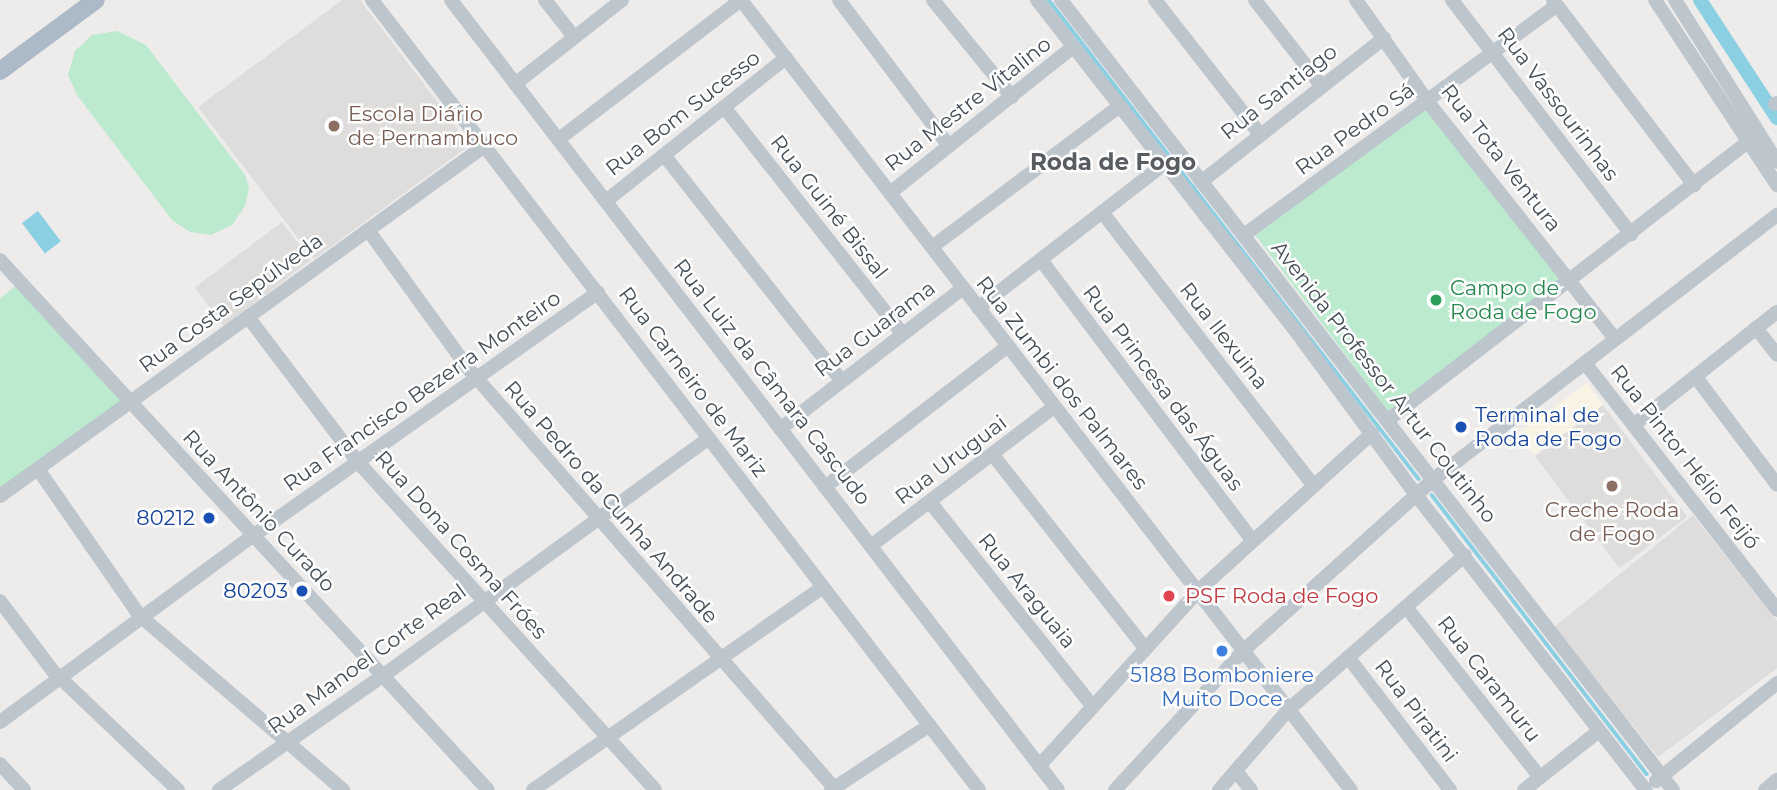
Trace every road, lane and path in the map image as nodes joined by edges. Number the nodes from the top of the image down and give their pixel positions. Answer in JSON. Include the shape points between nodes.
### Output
{"nodes":[{"id":1,"x":96,"y":0,"type":"edge"},
{"id":2,"x":372,"y":0,"type":"edge"},
{"id":3,"x":451,"y":0,"type":"edge"},
{"id":4,"x":545,"y":0,"type":"edge"},
{"id":5,"x":622,"y":0,"type":"edge"},
{"id":6,"x":741,"y":0,"type":"edge"},
{"id":7,"x":839,"y":0,"type":"edge"},
{"id":8,"x":933,"y":0,"type":"edge"},
{"id":9,"x":1037,"y":0,"type":"edge"},
{"id":10,"x":1061,"y":0,"type":"edge"},
{"id":11,"x":1155,"y":0,"type":"edge"},
{"id":12,"x":1255,"y":0,"type":"edge"},
{"id":13,"x":1356,"y":0,"type":"edge"},
{"id":14,"x":1452,"y":0,"type":"edge"},
{"id":15,"x":1655,"y":0,"type":"edge"},
{"id":16,"x":1675,"y":0,"type":"edge"},
{"id":17,"x":1555,"y":3,"type":"edge"},
{"id":18,"x":574,"y":37,"type":"junction"},
{"id":19,"x":1384,"y":38,"type":"junction"},
{"id":20,"x":1073,"y":47,"type":"junction"},
{"id":21,"x":1494,"y":54,"type":"junction"},
{"id":22,"x":786,"y":58,"type":"junction"},
{"id":23,"x":0,"y":71,"type":"edge"},
{"id":24,"x":515,"y":84,"type":"junction"},
{"id":25,"x":1321,"y":85,"type":"junction"},
{"id":26,"x":1012,"y":97,"type":"junction"},
{"id":27,"x":1428,"y":102,"type":"junction"},
{"id":28,"x":1120,"y":106,"type":"junction"},
{"id":29,"x":724,"y":107,"type":"junction"},
{"id":30,"x":1259,"y":133,"type":"junction"},
{"id":31,"x":559,"y":139,"type":"junction"},
{"id":32,"x":1747,"y":143,"type":"junction"},
{"id":33,"x":486,"y":145,"type":"junction"},
{"id":34,"x":949,"y":146,"type":"junction"},
{"id":35,"x":664,"y":155,"type":"junction"},
{"id":36,"x":1777,"y":162,"type":"edge"},
{"id":37,"x":1164,"y":164,"type":"junction"},
{"id":38,"x":1201,"y":182,"type":"junction"},
{"id":39,"x":1694,"y":185,"type":"junction"},
{"id":40,"x":1777,"y":186,"type":"edge"},
{"id":41,"x":890,"y":193,"type":"junction"},
{"id":42,"x":606,"y":201,"type":"junction"},
{"id":43,"x":1102,"y":212,"type":"junction"},
{"id":44,"x":1777,"y":215,"type":"edge"},
{"id":45,"x":368,"y":230,"type":"junction"},
{"id":46,"x":1631,"y":234,"type":"junction"},
{"id":47,"x":1244,"y":235,"type":"junction"},
{"id":48,"x":932,"y":247,"type":"junction"},
{"id":49,"x":0,"y":260,"type":"edge"},
{"id":50,"x":1041,"y":260,"type":"junction"},
{"id":51,"x":1572,"y":280,"type":"junction"},
{"id":52,"x":963,"y":288,"type":"junction"},
{"id":53,"x":598,"y":292,"type":"junction"},
{"id":54,"x":978,"y":308,"type":"junction"},
{"id":55,"x":1777,"y":312,"type":"edge"},
{"id":56,"x":248,"y":317,"type":"junction"},
{"id":57,"x":1756,"y":328,"type":"junction"},
{"id":58,"x":902,"y":333,"type":"junction"},
{"id":59,"x":1615,"y":339,"type":"junction"},
{"id":60,"x":1008,"y":346,"type":"junction"},
{"id":61,"x":1777,"y":355,"type":"edge"},
{"id":62,"x":1585,"y":363,"type":"junction"},
{"id":63,"x":1695,"y":376,"type":"junction"},
{"id":64,"x":478,"y":379,"type":"junction"},
{"id":65,"x":841,"y":380,"type":"junction"},
{"id":66,"x":129,"y":402,"type":"junction"},
{"id":67,"x":1054,"y":407,"type":"junction"},
{"id":68,"x":1388,"y":419,"type":"junction"},
{"id":69,"x":1634,"y":424,"type":"junction"},
{"id":70,"x":780,"y":429,"type":"junction"},
{"id":71,"x":1372,"y":433,"type":"junction"},
{"id":72,"x":709,"y":438,"type":"junction"},
{"id":73,"x":993,"y":455,"type":"junction"},
{"id":74,"x":358,"y":462,"type":"junction"},
{"id":75,"x":38,"y":470,"type":"junction"},
{"id":76,"x":1434,"y":479,"type":"junction"},
{"id":77,"x":1313,"y":485,"type":"junction"},
{"id":78,"x":1777,"y":485,"type":"edge"},
{"id":79,"x":825,"y":487,"type":"junction"},
{"id":80,"x":1416,"y":495,"type":"junction"},
{"id":81,"x":0,"y":496,"type":"edge"},
{"id":82,"x":930,"y":502,"type":"junction"},
{"id":83,"x":598,"y":518,"type":"junction"},
{"id":84,"x":254,"y":535,"type":"junction"},
{"id":85,"x":1252,"y":540,"type":"junction"},
{"id":86,"x":872,"y":545,"type":"junction"},
{"id":87,"x":1465,"y":555,"type":"junction"},
{"id":88,"x":822,"y":587,"type":"junction"},
{"id":89,"x":1198,"y":591,"type":"junction"},
{"id":90,"x":1774,"y":600,"type":"edge"},
{"id":91,"x":0,"y":601,"type":"edge"},
{"id":92,"x":485,"y":601,"type":"junction"},
{"id":93,"x":1406,"y":607,"type":"junction"},
{"id":94,"x":144,"y":618,"type":"junction"},
{"id":95,"x":1144,"y":647,"type":"junction"},
{"id":96,"x":1244,"y":650,"type":"junction"},
{"id":97,"x":1349,"y":657,"type":"junction"},
{"id":98,"x":718,"y":658,"type":"junction"},
{"id":99,"x":384,"y":676,"type":"junction"},
{"id":100,"x":61,"y":677,"type":"junction"},
{"id":101,"x":1777,"y":683,"type":"edge"},
{"id":102,"x":1091,"y":706,"type":"junction"},
{"id":103,"x":1288,"y":710,"type":"junction"},
{"id":104,"x":0,"y":722,"type":"edge"},
{"id":105,"x":930,"y":726,"type":"junction"},
{"id":106,"x":1600,"y":731,"type":"junction"},
{"id":107,"x":607,"y":737,"type":"junction"},
{"id":108,"x":288,"y":742,"type":"junction"},
{"id":109,"x":0,"y":764,"type":"edge"},
{"id":110,"x":1039,"y":766,"type":"junction"},
{"id":111,"x":1236,"y":771,"type":"junction"},
{"id":112,"x":1662,"y":776,"type":"junction"},
{"id":113,"x":1540,"y":778,"type":"junction"},
{"id":114,"x":834,"y":789,"type":"edge"},
{"id":115,"x":24,"y":790,"type":"edge"},
{"id":116,"x":178,"y":790,"type":"edge"},
{"id":117,"x":219,"y":790,"type":"edge"},
{"id":118,"x":342,"y":790,"type":"edge"},
{"id":119,"x":488,"y":790,"type":"edge"},
{"id":120,"x":533,"y":790,"type":"edge"},
{"id":121,"x":655,"y":790,"type":"edge"},
{"id":122,"x":979,"y":790,"type":"edge"},
{"id":123,"x":1058,"y":790,"type":"edge"},
{"id":124,"x":1115,"y":790,"type":"edge"},
{"id":125,"x":1219,"y":790,"type":"edge"},
{"id":126,"x":1251,"y":790,"type":"edge"},
{"id":127,"x":1351,"y":790,"type":"edge"},
{"id":128,"x":1450,"y":790,"type":"edge"},
{"id":129,"x":1524,"y":790,"type":"edge"},
{"id":130,"x":1645,"y":790,"type":"edge"},
{"id":131,"x":1673,"y":790,"type":"edge"}],
"edges":[{"from":1,"to":23,"type":"main road"},
{"from":2,"to":33,"type":"street","name":"Rua Carneiro de Mariz"},
{"from":3,"to":24,"type":"street","name":"Rua Luiz da Câmara Cascudo"},
{"from":4,"to":18,"type":"street"},
{"from":5,"to":18,"type":"street"},
{"from":6,"to":22,"type":"street","name":"Rua Zumbi dos Palmares"},
{"from":6,"to":31,"type":"street"},
{"from":7,"to":34,"type":"street"},
{"from":8,"to":26,"type":"street"},
{"from":9,"to":20,"type":"street","name":"Avenida Professor Artur Coutinho"},
{"from":10,"to":38,"type":"street","name":"Avenida Professor Artur Coutinho"},
{"from":11,"to":30,"type":"street"},
{"from":12,"to":25,"type":"street"},
{"from":13,"to":19,"type":"street","name":"Rua Tota Ventura"},
{"from":14,"to":21,"type":"street","name":"Rua Vassourinhas"},
{"from":15,"to":32,"type":"street"},
{"from":16,"to":36,"type":"street"},
{"from":17,"to":21,"type":"street","name":"Rua Pedro Sá"},
{"from":17,"to":39,"type":"street"},
{"from":18,"to":24,"type":"street"},
{"from":19,"to":25,"type":"street","name":"Rua Santiago"},
{"from":19,"to":27,"type":"street","name":"Rua Tota Ventura"},
{"from":20,"to":26,"type":"street","name":"Rua Mestre Vitalino"},
{"from":20,"to":28,"type":"street","name":"Avenida Professor Artur Coutinho"},
{"from":21,"to":27,"type":"street","name":"Rua Pedro Sá"},
{"from":21,"to":46,"type":"street","name":"Rua Vassourinhas"},
{"from":22,"to":29,"type":"street","name":"Rua Bom Sucesso"},
{"from":22,"to":41,"type":"street","name":"Rua Zumbi dos Palmares"},
{"from":24,"to":31,"type":"street","name":"Rua Luiz da Câmara Cascudo"},
{"from":25,"to":30,"type":"street","name":"Rua Santiago"},
{"from":26,"to":34,"type":"street","name":"Rua Mestre Vitalino"},
{"from":27,"to":47,"type":"street","name":"Rua Pedro Sá"},
{"from":27,"to":51,"type":"street","name":"Rua Tota Ventura"},
{"from":28,"to":37,"type":"street","name":"Avenida Professor Artur Coutinho"},
{"from":28,"to":48,"type":"street"},
{"from":29,"to":35,"type":"street","name":"Rua Bom Sucesso"},
{"from":29,"to":58,"type":"street","name":"Rua Guiné Bissal"},
{"from":30,"to":38,"type":"street","name":"Rua Santiago"},
{"from":31,"to":42,"type":"street","name":"Rua Luiz da Câmara Cascudo"},
{"from":32,"to":39,"type":"street"},
{"from":32,"to":40,"type":"street"},
{"from":33,"to":45,"type":"street","name":"Rua Costa Sepúlveda"},
{"from":33,"to":53,"type":"street","name":"Rua Carneiro de Mariz"},
{"from":34,"to":41,"type":"street","name":"Rua Mestre Vitalino"},
{"from":35,"to":42,"type":"street","name":"Rua Bom Sucesso"},
{"from":35,"to":65,"type":"street"},
{"from":37,"to":43,"type":"street"},
{"from":37,"to":71,"type":"street","name":"Avenida Professor Artur Coutinho"},
{"from":38,"to":47,"type":"street","name":"Avenida Professor Artur Coutinho"},
{"from":39,"to":46,"type":"street"},
{"from":41,"to":48,"type":"street","name":"Rua Zumbi dos Palmares"},
{"from":42,"to":70,"type":"street","name":"Rua Luiz da Câmara Cascudo"},
{"from":43,"to":50,"type":"street"},
{"from":43,"to":77,"type":"street","name":"Rua Ilexuina"},
{"from":44,"to":59,"type":"street"},
{"from":45,"to":56,"type":"street","name":"Rua Costa Sepúlveda"},
{"from":45,"to":64,"type":"street","name":"Rua Pedro da Cunha Andrade"},
{"from":46,"to":51,"type":"street"},
{"from":47,"to":68,"type":"street","name":"Avenida Professor Artur Coutinho"},
{"from":48,"to":52,"type":"street","name":"Rua Zumbi dos Palmares"},
{"from":49,"to":66,"type":"street","name":"Rua Antônio Curado"},
{"from":50,"to":54,"type":"street"},
{"from":50,"to":85,"type":"street","name":"Rua Princesa das Águas"},
{"from":51,"to":59,"type":"street","name":"Rua Tota Ventura"},
{"from":51,"to":68,"type":"street"},
{"from":52,"to":54,"type":"street","name":"Rua Zumbi dos Palmares"},
{"from":52,"to":58,"type":"street","name":"Rua Guarama"},
{"from":53,"to":64,"type":"street","name":"Rua Francisco Bezerra Monteiro"},
{"from":53,"to":72,"type":"street","name":"Rua Carneiro de Mariz"},
{"from":54,"to":60,"type":"street","name":"Rua Zumbi dos Palmares"},
{"from":55,"to":57,"type":"street"},
{"from":56,"to":66,"type":"street","name":"Rua Costa Sepúlveda"},
{"from":56,"to":74,"type":"street","name":"Rua Dona Cosma Fróes"},
{"from":57,"to":61,"type":"street"},
{"from":57,"to":63,"type":"street"},
{"from":58,"to":65,"type":"street","name":"Rua Guarama"},
{"from":59,"to":62,"type":"street"},
{"from":60,"to":67,"type":"street","name":"Rua Zumbi dos Palmares"},
{"from":60,"to":79,"type":"street"},
{"from":62,"to":69,"type":"street","name":"Rua Pintor Hélio Feijó"},
{"from":62,"to":76,"type":"street"},
{"from":63,"to":69,"type":"street"},
{"from":63,"to":78,"type":"street"},
{"from":64,"to":74,"type":"street","name":"Rua Francisco Bezerra Monteiro"},
{"from":64,"to":83,"type":"street","name":"Rua Pedro da Cunha Andrade"},
{"from":65,"to":70,"type":"street","name":"Rua Guarama"},
{"from":66,"to":75,"type":"street","name":"Rua Costa Sepúlveda"},
{"from":66,"to":84,"type":"street","name":"Rua Antônio Curado"},
{"from":67,"to":73,"type":"street","name":"Rua Uruguai"},
{"from":67,"to":89,"type":"street","name":"Rua Zumbi dos Palmares"},
{"from":68,"to":76,"type":"street","name":"Avenida Professor Artur Coutinho"},
{"from":69,"to":90,"type":"street","name":"Rua Pintor Hélio Feijó"},
{"from":70,"to":79,"type":"street","name":"Rua Luiz da Câmara Cascudo"},
{"from":71,"to":77,"type":"street"},
{"from":71,"to":80,"type":"street","name":"Avenida Professor Artur Coutinho"},
{"from":72,"to":83,"type":"street","name":"Rua Manoel Corte Real"},
{"from":72,"to":88,"type":"street","name":"Rua Carneiro de Mariz"},
{"from":73,"to":82,"type":"street","name":"Rua Uruguai"},
{"from":73,"to":95,"type":"street"},
{"from":74,"to":84,"type":"street","name":"Rua Francisco Bezerra Monteiro"},
{"from":74,"to":92,"type":"street","name":"Rua Dona Cosma Fróes"},
{"from":75,"to":81,"type":"street","name":"Rua Costa Sepúlveda"},
{"from":75,"to":94,"type":"street"},
{"from":76,"to":80,"type":"street"},
{"from":76,"to":112,"type":"street","name":"Avenida Professor Artur Coutinho"},
{"from":77,"to":85,"type":"street"},
{"from":79,"to":86,"type":"street","name":"Rua Luiz da Câmara Cascudo"},
{"from":80,"to":87,"type":"street","name":"Avenida Professor Artur Coutinho"},
{"from":80,"to":96,"type":"street"},
{"from":82,"to":86,"type":"street","name":"Rua Uruguai"},
{"from":82,"to":102,"type":"street","name":"Rua Araguaia"},
{"from":83,"to":92,"type":"street","name":"Rua Manoel Corte Real"},
{"from":83,"to":98,"type":"street","name":"Rua Pedro da Cunha Andrade"},
{"from":84,"to":94,"type":"street","name":"Rua Francisco Bezerra Monteiro"},
{"from":84,"to":99,"type":"street","name":"Rua Antônio Curado"},
{"from":85,"to":89,"type":"street"},
{"from":86,"to":110,"type":"street","name":"Rua Luiz da Câmara Cascudo"},
{"from":87,"to":93,"type":"street"},
{"from":87,"to":106,"type":"street","name":"Avenida Professor Artur Coutinho"},
{"from":88,"to":98,"type":"street"},
{"from":88,"to":105,"type":"street","name":"Rua Carneiro de Mariz"},
{"from":89,"to":95,"type":"street"},
{"from":89,"to":96,"type":"street","name":"Rua Zumbi dos Palmares"},
{"from":91,"to":100,"type":"street"},
{"from":92,"to":99,"type":"street","name":"Rua Manoel Corte Real"},
{"from":92,"to":107,"type":"street","name":"Rua Dona Cosma Fróes"},
{"from":93,"to":97,"type":"street"},
{"from":93,"to":113,"type":"street","name":"Rua Caramuru"},
{"from":94,"to":100,"type":"street","name":"Rua Francisco Bezerra Monteiro"},
{"from":94,"to":108,"type":"street"},
{"from":95,"to":102,"type":"street"},
{"from":96,"to":103,"type":"street","name":"Rua Zumbi dos Palmares"},
{"from":96,"to":124,"type":"street"},
{"from":97,"to":103,"type":"street"},
{"from":97,"to":128,"type":"street","name":"Rua Piratini"},
{"from":98,"to":107,"type":"street"},
{"from":98,"to":114,"type":"street","name":"Rua Pedro da Cunha Andrade"},
{"from":99,"to":108,"type":"street","name":"Rua Manoel Corte Real"},
{"from":99,"to":119,"type":"street","name":"Rua Antônio Curado"},
{"from":100,"to":104,"type":"street","name":"Rua Francisco Bezerra Monteiro"},
{"from":100,"to":116,"type":"street"},
{"from":101,"to":112,"type":"street"},
{"from":102,"to":110,"type":"street"},
{"from":103,"to":111,"type":"street"},
{"from":103,"to":127,"type":"street","name":"Rua Zumbi dos Palmares"},
{"from":105,"to":114,"type":"street"},
{"from":105,"to":122,"type":"street","name":"Rua Carneiro de Mariz"},
{"from":106,"to":113,"type":"street"},
{"from":106,"to":130,"type":"street","name":"Avenida Professor Artur Coutinho"},
{"from":107,"to":120,"type":"street"},
{"from":107,"to":121,"type":"street","name":"Rua Dona Cosma Fróes"},
{"from":108,"to":117,"type":"street","name":"Rua Manoel Corte Real"},
{"from":108,"to":118,"type":"street"},
{"from":109,"to":115,"type":"street"},
{"from":110,"to":123,"type":"street","name":"Rua Luiz da Câmara Cascudo"},
{"from":111,"to":125,"type":"street"},
{"from":111,"to":126,"type":"street"},
{"from":112,"to":130,"type":"street"},
{"from":112,"to":131,"type":"street","name":"Avenida Professor Artur Coutinho"},
{"from":113,"to":129,"type":"street"}]}
